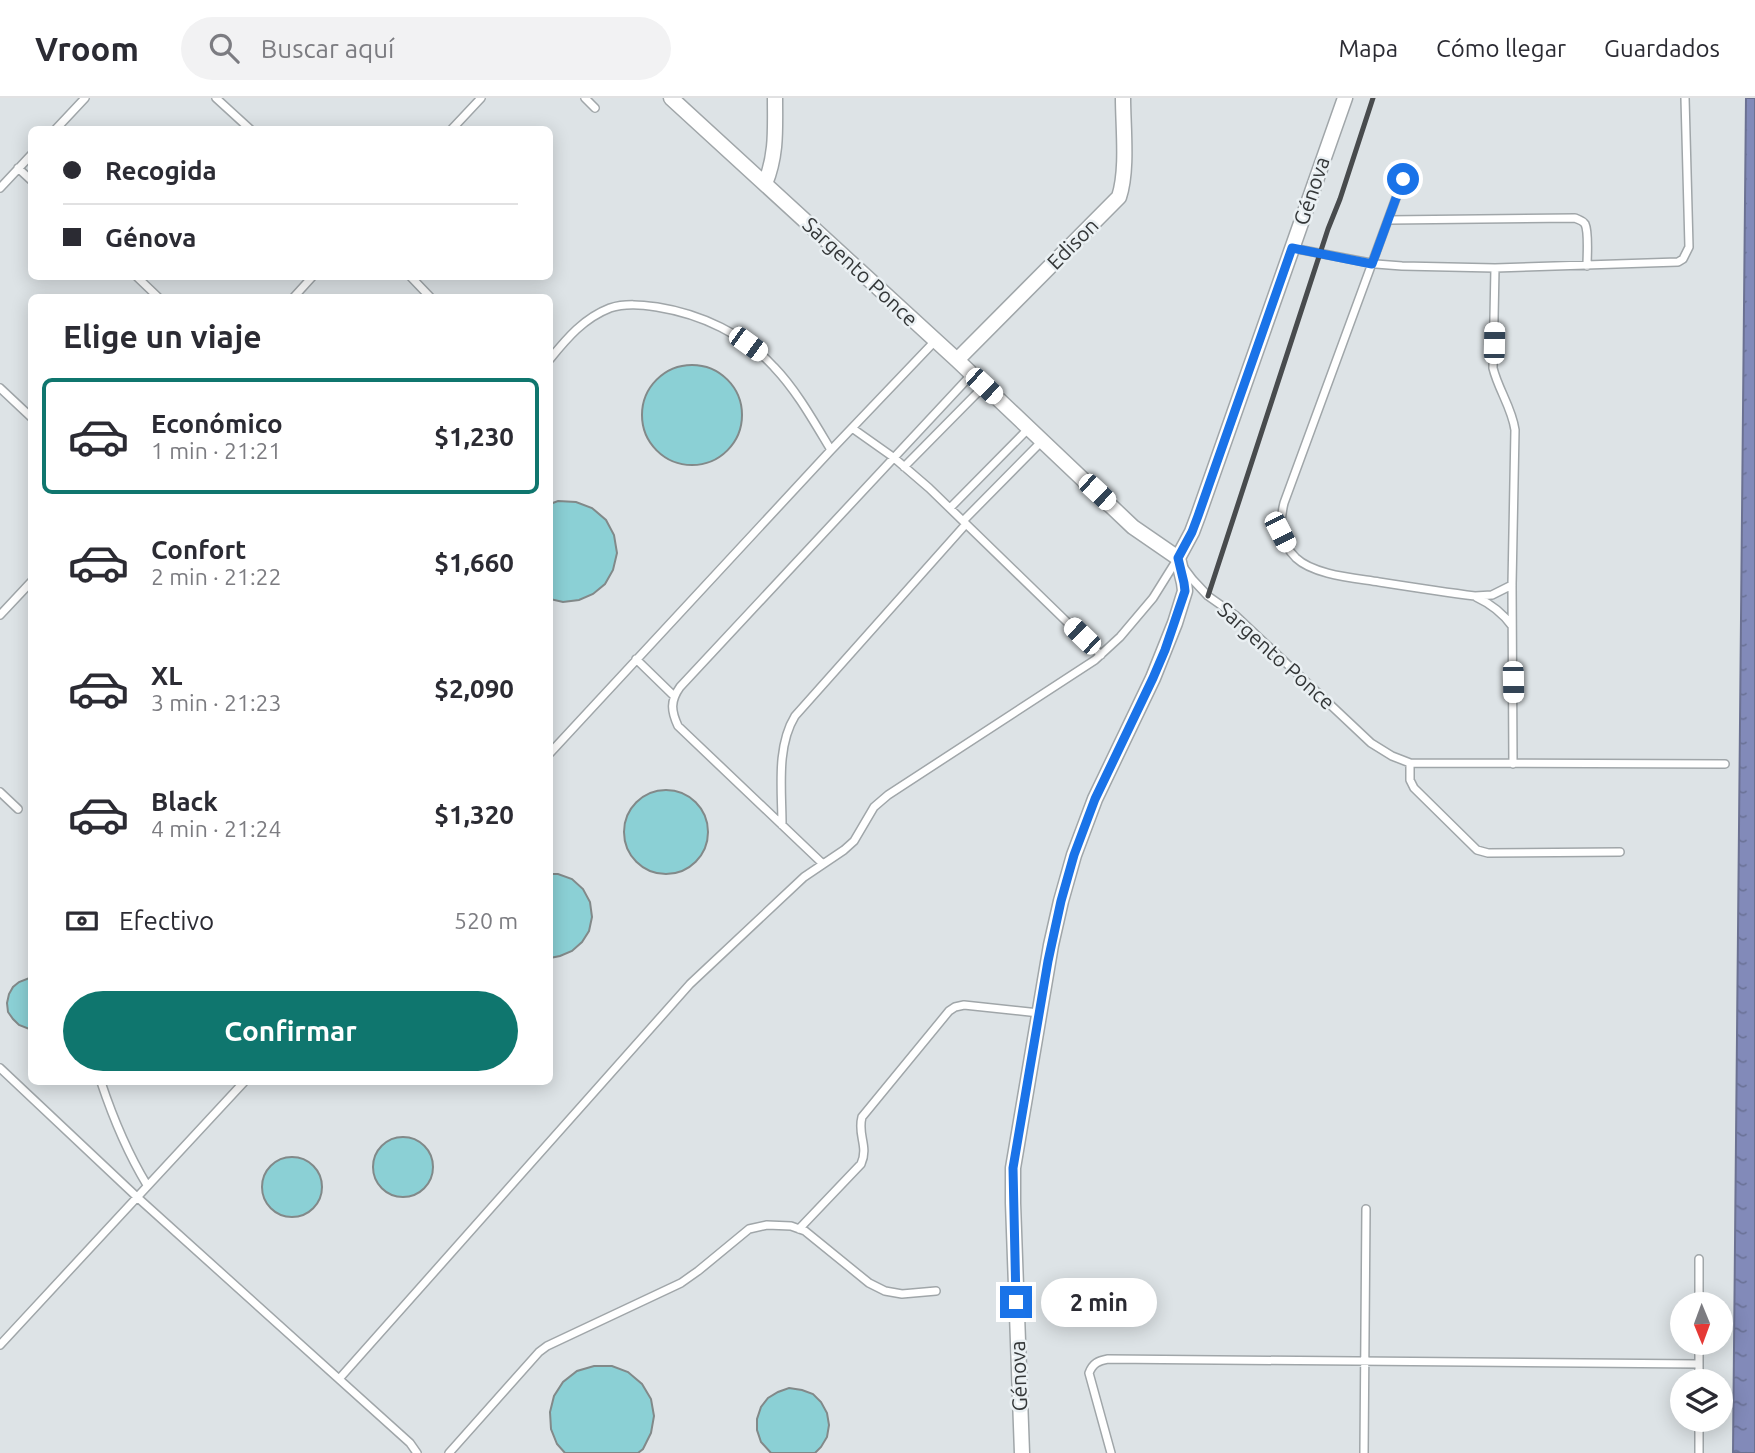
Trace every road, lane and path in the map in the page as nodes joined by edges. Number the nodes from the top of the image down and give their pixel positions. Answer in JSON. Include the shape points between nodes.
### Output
{"nodes":[{"id":1,"x":85,"y":98,"type":"edge"},
{"id":2,"x":216,"y":98,"type":"edge"},
{"id":3,"x":481,"y":98,"type":"edge"},
{"id":4,"x":585,"y":98,"type":"edge"},
{"id":5,"x":671,"y":98,"type":"edge"},
{"id":6,"x":775,"y":98,"type":"edge"},
{"id":7,"x":1124,"y":98,"type":"edge"},
{"id":8,"x":1345,"y":98,"type":"edge"},
{"id":9,"x":1685,"y":98,"type":"edge"},
{"id":10,"x":595,"y":108,"type":"dead end"},
{"id":11,"x":59,"y":126,"type":"edge"},
{"id":12,"x":247,"y":126,"type":"edge"},
{"id":13,"x":455,"y":126,"type":"edge"},
{"id":14,"x":28,"y":158,"type":"edge"},
{"id":15,"x":18,"y":168,"type":"junction"},
{"id":16,"x":28,"y":177,"type":"edge"},
{"id":17,"x":1403,"y":179,"type":"dead end"},
{"id":18,"x":765,"y":184,"type":"junction"},
{"id":19,"x":0,"y":188,"type":"edge"},
{"id":20,"x":1388,"y":220,"type":"junction"},
{"id":21,"x":1292,"y":248,"type":"junction"},
{"id":22,"x":1372,"y":264,"type":"junction"},
{"id":23,"x":1587,"y":265,"type":"junction"},
{"id":24,"x":1495,"y":268,"type":"junction"},
{"id":25,"x":140,"y":280,"type":"edge"},
{"id":26,"x":309,"y":280,"type":"edge"},
{"id":27,"x":414,"y":280,"type":"edge"},
{"id":28,"x":155,"y":294,"type":"edge"},
{"id":29,"x":297,"y":294,"type":"edge"},
{"id":30,"x":427,"y":294,"type":"edge"},
{"id":31,"x":936,"y":341,"type":"junction"},
{"id":32,"x":553,"y":355,"type":"edge"},
{"id":33,"x":957,"y":360,"type":"junction"},
{"id":34,"x":972,"y":374,"type":"junction"},
{"id":35,"x":984,"y":386,"type":"junction"},
{"id":36,"x":0,"y":388,"type":"edge"},
{"id":37,"x":28,"y":414,"type":"edge"},
{"id":38,"x":852,"y":428,"type":"junction"},
{"id":39,"x":1029,"y":428,"type":"junction"},
{"id":40,"x":1042,"y":441,"type":"junction"},
{"id":41,"x":831,"y":450,"type":"junction"},
{"id":42,"x":893,"y":457,"type":"junction"},
{"id":43,"x":904,"y":467,"type":"junction"},
{"id":44,"x":950,"y":508,"type":"junction"},
{"id":45,"x":965,"y":522,"type":"junction"},
{"id":46,"x":1178,"y":558,"type":"junction"},
{"id":47,"x":28,"y":585,"type":"edge"},
{"id":48,"x":1512,"y":586,"type":"junction"},
{"id":49,"x":1475,"y":596,"type":"junction"},
{"id":50,"x":0,"y":615,"type":"edge"},
{"id":51,"x":1512,"y":627,"type":"junction"},
{"id":52,"x":1101,"y":655,"type":"junction"},
{"id":53,"x":636,"y":659,"type":"junction"},
{"id":54,"x":674,"y":696,"type":"junction"},
{"id":55,"x":553,"y":750,"type":"edge"},
{"id":56,"x":1410,"y":763,"type":"junction"},
{"id":57,"x":1513,"y":764,"type":"junction"},
{"id":58,"x":1725,"y":764,"type":"dead end"},
{"id":59,"x":0,"y":792,"type":"edge"},
{"id":60,"x":18,"y":809,"type":"dead end"},
{"id":61,"x":782,"y":825,"type":"junction"},
{"id":62,"x":1620,"y":852,"type":"dead end"},
{"id":63,"x":823,"y":864,"type":"junction"},
{"id":64,"x":1039,"y":1013,"type":"junction"},
{"id":65,"x":0,"y":1068,"type":"edge"},
{"id":66,"x":102,"y":1085,"type":"edge"},
{"id":67,"x":241,"y":1085,"type":"edge"},
{"id":68,"x":148,"y":1185,"type":"junction"},
{"id":69,"x":137,"y":1196,"type":"junction"},
{"id":70,"x":1366,"y":1209,"type":"dead end"},
{"id":71,"x":799,"y":1229,"type":"junction"},
{"id":72,"x":1699,"y":1259,"type":"dead end"},
{"id":73,"x":936,"y":1291,"type":"dead end"},
{"id":74,"x":1699,"y":1292,"type":"edge"},
{"id":75,"x":0,"y":1345,"type":"edge"},
{"id":76,"x":1699,"y":1355,"type":"edge"},
{"id":77,"x":1365,"y":1361,"type":"junction"},
{"id":78,"x":1699,"y":1364,"type":"junction"},
{"id":79,"x":1699,"y":1369,"type":"edge"},
{"id":80,"x":339,"y":1379,"type":"junction"},
{"id":81,"x":1699,"y":1432,"type":"edge"},
{"id":82,"x":1019,"y":1451,"type":"edge"},
{"id":83,"x":417,"y":1453,"type":"edge"},
{"id":84,"x":449,"y":1453,"type":"edge"},
{"id":85,"x":1111,"y":1453,"type":"edge"},
{"id":86,"x":1364,"y":1453,"type":"edge"},
{"id":87,"x":1699,"y":1453,"type":"edge"}],
"edges":[{"from":1,"to":11,"type":"lane"},
{"from":2,"to":12,"type":"lane"},
{"from":3,"to":13,"type":"lane"},
{"from":4,"to":10,"type":"lane"},
{"from":5,"to":18,"type":"street","name":"Sargento Ponce"},
{"from":6,"to":18,"type":"street","via":[[774,153]]},
{"from":7,"to":33,"type":"street","name":"Edison","via":[[1119,197]]},
{"from":8,"to":21,"type":"street","name":"Génova"},
{"from":9,"to":23,"type":"lane","via":[[1687,254],[1670,263]]},
{"from":14,"to":15,"type":"lane"},
{"from":15,"to":16,"type":"lane"},
{"from":15,"to":19,"type":"lane"},
{"from":17,"to":20,"type":"lane"},
{"from":18,"to":31,"type":"street","name":"Sargento Ponce"},
{"from":20,"to":22,"type":"lane"},
{"from":20,"to":23,"type":"lane","via":[[1575,218],[1587,231]]},
{"from":21,"to":22,"type":"lane"},
{"from":21,"to":46,"type":"street","name":"Génova","via":[[1198,516]]},
{"from":22,"to":24,"type":"lane"},
{"from":22,"to":49,"type":"lane","via":[[1284,503],[1280,532],[1297,559],[1314,568]]},
{"from":23,"to":24,"type":"lane"},
{"from":24,"to":48,"type":"lane","via":[[1493,368],[1515,430]]},
{"from":25,"to":28,"type":"lane"},
{"from":26,"to":29,"type":"lane"},
{"from":27,"to":30,"type":"lane"},
{"from":31,"to":33,"type":"street","name":"Sargento Ponce"},
{"from":31,"to":38,"type":"lane"},
{"from":32,"to":41,"type":"lane","via":[[590,318],[611,308],[641,305],[692,314],[734,334],[761,354],[784,378]]},
{"from":33,"to":34,"type":"street","name":"Sargento Ponce"},
{"from":34,"to":35,"type":"street","name":"Sargento Ponce"},
{"from":34,"to":42,"type":"lane"},
{"from":35,"to":39,"type":"street","name":"Sargento Ponce"},
{"from":35,"to":43,"type":"lane"},
{"from":36,"to":37,"type":"lane"},
{"from":38,"to":41,"type":"lane"},
{"from":38,"to":42,"type":"lane"},
{"from":39,"to":40,"type":"street","name":"Sargento Ponce"},
{"from":39,"to":44,"type":"lane"},
{"from":40,"to":45,"type":"lane"},
{"from":40,"to":46,"type":"street","name":"Sargento Ponce","via":[[1133,527]]},
{"from":41,"to":53,"type":"lane"},
{"from":42,"to":43,"type":"lane"},
{"from":42,"to":54,"type":"lane"},
{"from":43,"to":44,"type":"lane"},
{"from":44,"to":45,"type":"lane"},
{"from":45,"to":52,"type":"lane"},
{"from":45,"to":61,"type":"lane","via":[[795,716],[782,750]]},
{"from":46,"to":52,"type":"lane","via":[[1153,598]]},
{"from":46,"to":56,"type":"lane","name":"Sargento Ponce","via":[[1208,596],[1235,615],[1371,743]]},
{"from":46,"to":64,"type":"street","name":"Génova","via":[[1185,591],[1165,650],[1095,799],[1074,855]]},
{"from":47,"to":50,"type":"lane"},
{"from":48,"to":49,"type":"lane"},
{"from":48,"to":51,"type":"lane"},
{"from":49,"to":51,"type":"lane","via":[[1502,613]]},
{"from":51,"to":57,"type":"lane"},
{"from":52,"to":63,"type":"lane","via":[[888,795],[874,807],[854,841]]},
{"from":53,"to":54,"type":"lane"},
{"from":53,"to":55,"type":"lane"},
{"from":54,"to":61,"type":"lane","via":[[671,706],[678,726]]},
{"from":56,"to":57,"type":"lane","name":"Sargento Ponce"},
{"from":56,"to":62,"type":"lane","via":[[1414,788],[1477,850]]},
{"from":57,"to":58,"type":"lane","name":"Sargento Ponce"},
{"from":59,"to":60,"type":"lane"},
{"from":61,"to":63,"type":"lane"},
{"from":63,"to":80,"type":"lane","via":[[690,984]]},
{"from":64,"to":71,"type":"lane","via":[[964,1005],[949,1011],[862,1117],[861,1164]]},
{"from":64,"to":82,"type":"street","name":"Génova","via":[[1012,1182]]},
{"from":65,"to":69,"type":"lane"},
{"from":66,"to":68,"type":"lane","via":[[133,1162]]},
{"from":67,"to":68,"type":"lane"},
{"from":68,"to":69,"type":"lane"},
{"from":69,"to":75,"type":"lane"},
{"from":69,"to":80,"type":"lane"},
{"from":70,"to":77,"type":"lane"},
{"from":71,"to":73,"type":"lane","via":[[885,1291]]},
{"from":71,"to":84,"type":"lane","via":[[767,1225],[750,1230],[681,1283],[547,1346]]},
{"from":72,"to":74,"type":"lane"},
{"from":76,"to":78,"type":"lane"},
{"from":77,"to":78,"type":"lane"},
{"from":77,"to":85,"type":"lane","via":[[1099,1361],[1088,1373]]},
{"from":77,"to":86,"type":"lane"},
{"from":78,"to":79,"type":"lane"},
{"from":80,"to":83,"type":"lane"},
{"from":81,"to":87,"type":"lane"}]}
